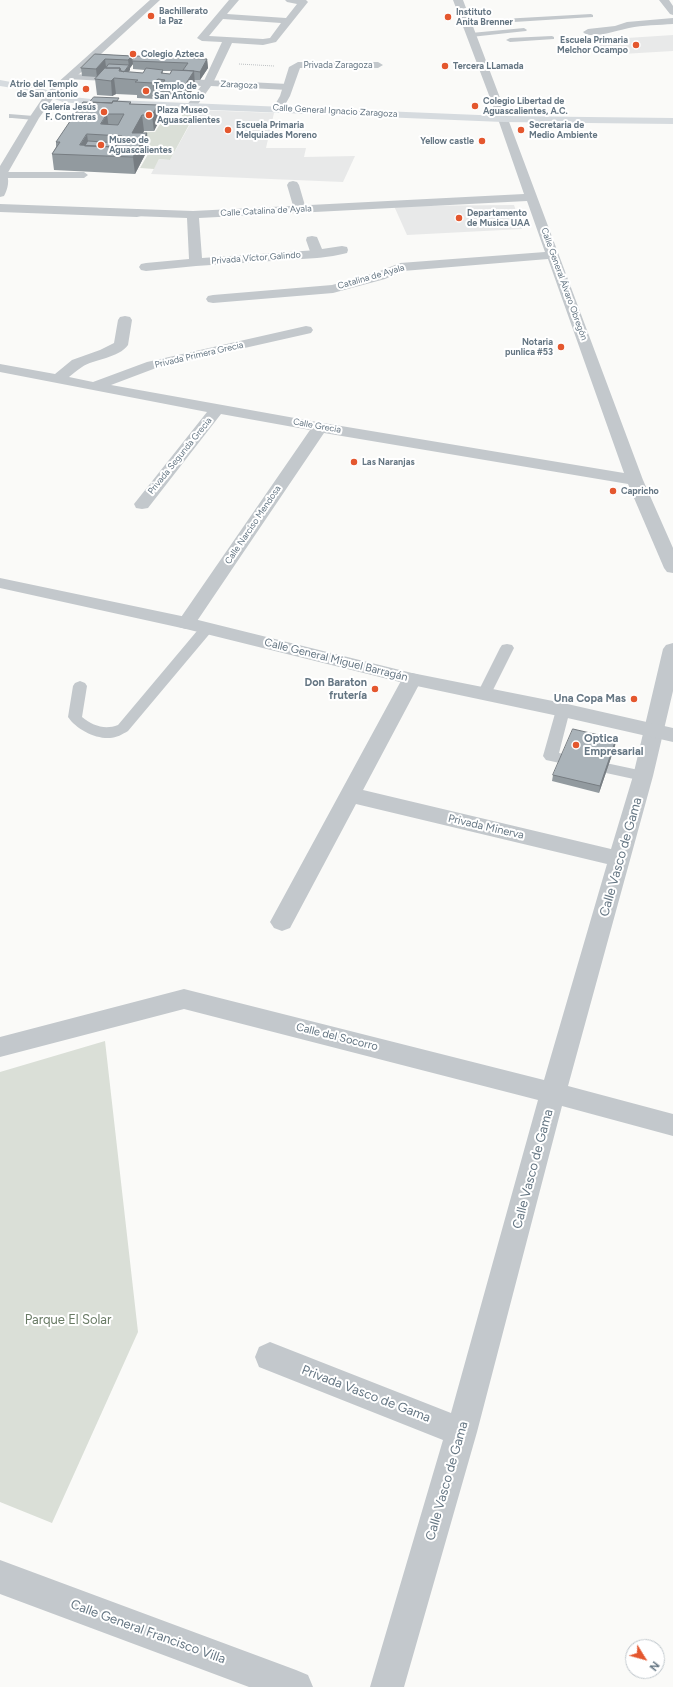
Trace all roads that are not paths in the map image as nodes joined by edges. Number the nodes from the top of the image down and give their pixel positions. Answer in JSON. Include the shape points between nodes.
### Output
{"nodes":[{"id":1,"x":155,"y":0,"type":"edge"},
{"id":2,"x":234,"y":0,"type":"edge"},
{"id":3,"x":290,"y":0,"type":"edge"},
{"id":4,"x":458,"y":0,"type":"edge"},
{"id":5,"x":664,"y":0,"type":"edge"},
{"id":6,"x":673,"y":12,"type":"edge"},
{"id":7,"x":220,"y":16,"type":"junction"},
{"id":8,"x":591,"y":16,"type":"dead end"},
{"id":9,"x":532,"y":19,"type":"junction"},
{"id":10,"x":289,"y":20,"type":"junction"},
{"id":11,"x":673,"y":21,"type":"edge"},
{"id":12,"x":467,"y":23,"type":"junction"},
{"id":13,"x":588,"y":32,"type":"dead end"},
{"id":14,"x":552,"y":38,"type":"dead end"},
{"id":15,"x":228,"y":40,"type":"junction"},
{"id":16,"x":475,"y":40,"type":"junction"},
{"id":17,"x":501,"y":41,"type":"dead end"},
{"id":18,"x":89,"y":60,"type":"junction"},
{"id":19,"x":100,"y":60,"type":"edge"},
{"id":20,"x":378,"y":65,"type":"dead end"},
{"id":21,"x":71,"y":77,"type":"junction"},
{"id":22,"x":133,"y":80,"type":"edge"},
{"id":23,"x":155,"y":81,"type":"edge"},
{"id":24,"x":0,"y":83,"type":"edge"},
{"id":25,"x":208,"y":83,"type":"junction"},
{"id":26,"x":200,"y":92,"type":"junction"},
{"id":27,"x":286,"y":92,"type":"junction"},
{"id":28,"x":50,"y":95,"type":"junction"},
{"id":29,"x":192,"y":104,"type":"junction"},
{"id":30,"x":278,"y":108,"type":"junction"},
{"id":31,"x":12,"y":116,"type":"dead end"},
{"id":32,"x":34,"y":118,"type":"junction"},
{"id":33,"x":504,"y":119,"type":"junction"},
{"id":34,"x":673,"y":121,"type":"edge"},
{"id":35,"x":84,"y":175,"type":"edge"},
{"id":36,"x":1,"y":176,"type":"edge"},
{"id":37,"x":293,"y":185,"type":"dead end"},
{"id":38,"x":0,"y":193,"type":"edge"},
{"id":39,"x":532,"y":196,"type":"junction"},
{"id":40,"x":0,"y":208,"type":"edge"},
{"id":41,"x":300,"y":209,"type":"junction"},
{"id":42,"x":193,"y":215,"type":"junction"},
{"id":43,"x":312,"y":240,"type":"dead end"},
{"id":44,"x":342,"y":250,"type":"dead end"},
{"id":45,"x":317,"y":254,"type":"junction"},
{"id":46,"x":553,"y":256,"type":"junction"},
{"id":47,"x":196,"y":262,"type":"junction"},
{"id":48,"x":146,"y":267,"type":"dead end"},
{"id":49,"x":213,"y":299,"type":"dead end"},
{"id":50,"x":125,"y":320,"type":"dead end"},
{"id":51,"x":306,"y":330,"type":"dead end"},
{"id":52,"x":0,"y":368,"type":"edge"},
{"id":53,"x":57,"y":380,"type":"junction"},
{"id":54,"x":94,"y":387,"type":"junction"},
{"id":55,"x":218,"y":408,"type":"junction"},
{"id":56,"x":320,"y":427,"type":"junction"},
{"id":57,"x":635,"y":480,"type":"junction"},
{"id":58,"x":142,"y":504,"type":"dead end"},
{"id":59,"x":673,"y":568,"type":"edge"},
{"id":60,"x":0,"y":583,"type":"edge"},
{"id":61,"x":186,"y":623,"type":"junction"},
{"id":62,"x":207,"y":628,"type":"junction"},
{"id":63,"x":507,"y":648,"type":"dead end"},
{"id":64,"x":673,"y":649,"type":"edge"},
{"id":65,"x":412,"y":679,"type":"junction"},
{"id":66,"x":80,"y":686,"type":"dead end"},
{"id":67,"x":484,"y":694,"type":"junction"},
{"id":68,"x":563,"y":710,"type":"junction"},
{"id":69,"x":664,"y":733,"type":"edge"},
{"id":70,"x":644,"y":776,"type":"junction"},
{"id":71,"x":351,"y":795,"type":"junction"},
{"id":72,"x":620,"y":859,"type":"junction"},
{"id":73,"x":282,"y":922,"type":"dead end"},
{"id":74,"x":0,"y":1047,"type":"edge"},
{"id":75,"x":553,"y":1093,"type":"junction"},
{"id":76,"x":673,"y":1125,"type":"edge"},
{"id":77,"x":270,"y":1357,"type":"dead end"},
{"id":78,"x":461,"y":1432,"type":"junction"},
{"id":79,"x":0,"y":1577,"type":"edge"},
{"id":80,"x":296,"y":1687,"type":"edge"},
{"id":81,"x":387,"y":1687,"type":"edge"}],
"edges":[{"from":1,"to":18,"type":"street"},
{"from":2,"to":7,"type":"street"},
{"from":3,"to":10,"type":"street","via":[[303,2]]},
{"from":4,"to":12,"type":"street","name":"Calle General Álvaro Obregón"},
{"from":5,"to":6,"type":"street"},
{"from":7,"to":10,"type":"street"},
{"from":7,"to":15,"type":"street","via":[[202,38]]},
{"from":8,"to":9,"type":"lane"},
{"from":9,"to":12,"type":"lane"},
{"from":9,"to":16,"type":"lane","via":[[535,29]]},
{"from":10,"to":15,"type":"street","via":[[269,42]]},
{"from":11,"to":13,"type":"street"},
{"from":12,"to":16,"type":"street","name":"Calle General Álvaro Obregón"},
{"from":14,"to":17,"type":"lane"},
{"from":15,"to":25,"type":"street"},
{"from":16,"to":33,"type":"street","name":"Calle General Álvaro Obregón"},
{"from":18,"to":19,"type":"lane"},
{"from":18,"to":21,"type":"street"},
{"from":20,"to":27,"type":"street","name":"Privada Zaragoza","via":[[296,66]]},
{"from":21,"to":22,"type":"street"},
{"from":21,"to":28,"type":"street"},
{"from":23,"to":25,"type":"street","name":"Zaragoza"},
{"from":24,"to":28,"type":"main road","name":"Calle General Ignacio Zaragoza","via":[[34,89]]},
{"from":25,"to":26,"type":"street"},
{"from":25,"to":27,"type":"street","name":"Zaragoza"},
{"from":26,"to":27,"type":"street","name":"Zaragoza"},
{"from":26,"to":29,"type":"street"},
{"from":27,"to":30,"type":"street"},
{"from":28,"to":29,"type":"main road","name":"Calle General Ignacio Zaragoza","via":[[91,102]]},
{"from":28,"to":32,"type":"street"},
{"from":29,"to":30,"type":"main road","name":"Calle General Ignacio Zaragoza"},
{"from":30,"to":33,"type":"main road","name":"Calle General Ignacio Zaragoza"},
{"from":31,"to":32,"type":"lane"},
{"from":32,"to":36,"type":"street"},
{"from":33,"to":34,"type":"main road","name":"Calle General Ignacio Zaragoza"},
{"from":33,"to":39,"type":"street","name":"Calle General Álvaro Obregón"},
{"from":35,"to":36,"type":"lane"},
{"from":36,"to":38,"type":"street"},
{"from":37,"to":41,"type":"street"},
{"from":39,"to":41,"type":"street","name":"Calle Catalina de Ayala"},
{"from":39,"to":46,"type":"street","name":"Calle General Álvaro Obregón"},
{"from":40,"to":42,"type":"street","name":"Calle Catalina de Ayala"},
{"from":41,"to":42,"type":"street","name":"Calle Catalina de Ayala"},
{"from":42,"to":47,"type":"street","name":"Privada Víctor Galindo"},
{"from":43,"to":45,"type":"street"},
{"from":44,"to":45,"type":"street","name":"Privada Víctor Galindo"},
{"from":45,"to":47,"type":"street","name":"Privada Víctor Galindo"},
{"from":46,"to":49,"type":"street","name":"Catalina de Ayala","via":[[400,267],[380,276],[333,289]]},
{"from":46,"to":57,"type":"street","name":"Calle General Álvaro Obregón"},
{"from":47,"to":48,"type":"street","name":"Privada Víctor Galindo"},
{"from":50,"to":53,"type":"street","via":[[121,345],[77,362]]},
{"from":51,"to":54,"type":"street","name":"Privada Primera Grecia","via":[[152,365]]},
{"from":52,"to":53,"type":"street","name":"Calle Grecia"},
{"from":53,"to":54,"type":"street","name":"Calle Grecia"},
{"from":54,"to":55,"type":"street","name":"Calle Grecia"},
{"from":55,"to":56,"type":"street","name":"Calle Grecia"},
{"from":55,"to":58,"type":"street","name":"Privada Segunda Grecia"},
{"from":56,"to":57,"type":"street","name":"Calle Grecia"},
{"from":56,"to":61,"type":"street","name":"Calle Narciso Mendosa"},
{"from":57,"to":59,"type":"street","name":"Calle General Álvaro Obregón"},
{"from":60,"to":61,"type":"street","name":"Calle General Miguel Barragán"},
{"from":61,"to":62,"type":"street","name":"Calle General Miguel Barragán"},
{"from":62,"to":65,"type":"street","name":"Calle General Miguel Barragán"},
{"from":62,"to":66,"type":"lane","via":[[123,728],[116,732],[108,733],[76,720]]},
{"from":63,"to":67,"type":"lane"},
{"from":64,"to":69,"type":"street","name":"Calle Vasco de Gama"},
{"from":65,"to":67,"type":"street","name":"Calle General Miguel Barragán"},
{"from":65,"to":71,"type":"street"},
{"from":67,"to":68,"type":"street","name":"Calle General Miguel Barragán"},
{"from":68,"to":69,"type":"street","name":"Calle General Miguel Barragán"},
{"from":68,"to":70,"type":"lane","via":[[551,756]]},
{"from":69,"to":70,"type":"street","name":"Calle Vasco de Gama"},
{"from":70,"to":72,"type":"street","name":"Calle Vasco de Gama"},
{"from":71,"to":72,"type":"street","name":"Privada Minerva"},
{"from":71,"to":73,"type":"street"},
{"from":72,"to":75,"type":"street","name":"Calle Vasco de Gama"},
{"from":74,"to":75,"type":"street","name":"Calle del Socorro","via":[[184,998]]},
{"from":75,"to":76,"type":"street","name":"Calle del Socorro"},
{"from":75,"to":78,"type":"street","name":"Calle Vasco de Gama"},
{"from":77,"to":78,"type":"street","name":"Privada Vasco de Gama"},
{"from":78,"to":81,"type":"street","name":"Calle Vasco de Gama"},
{"from":79,"to":80,"type":"street","name":"Calle General Francisco Villa"}]}
